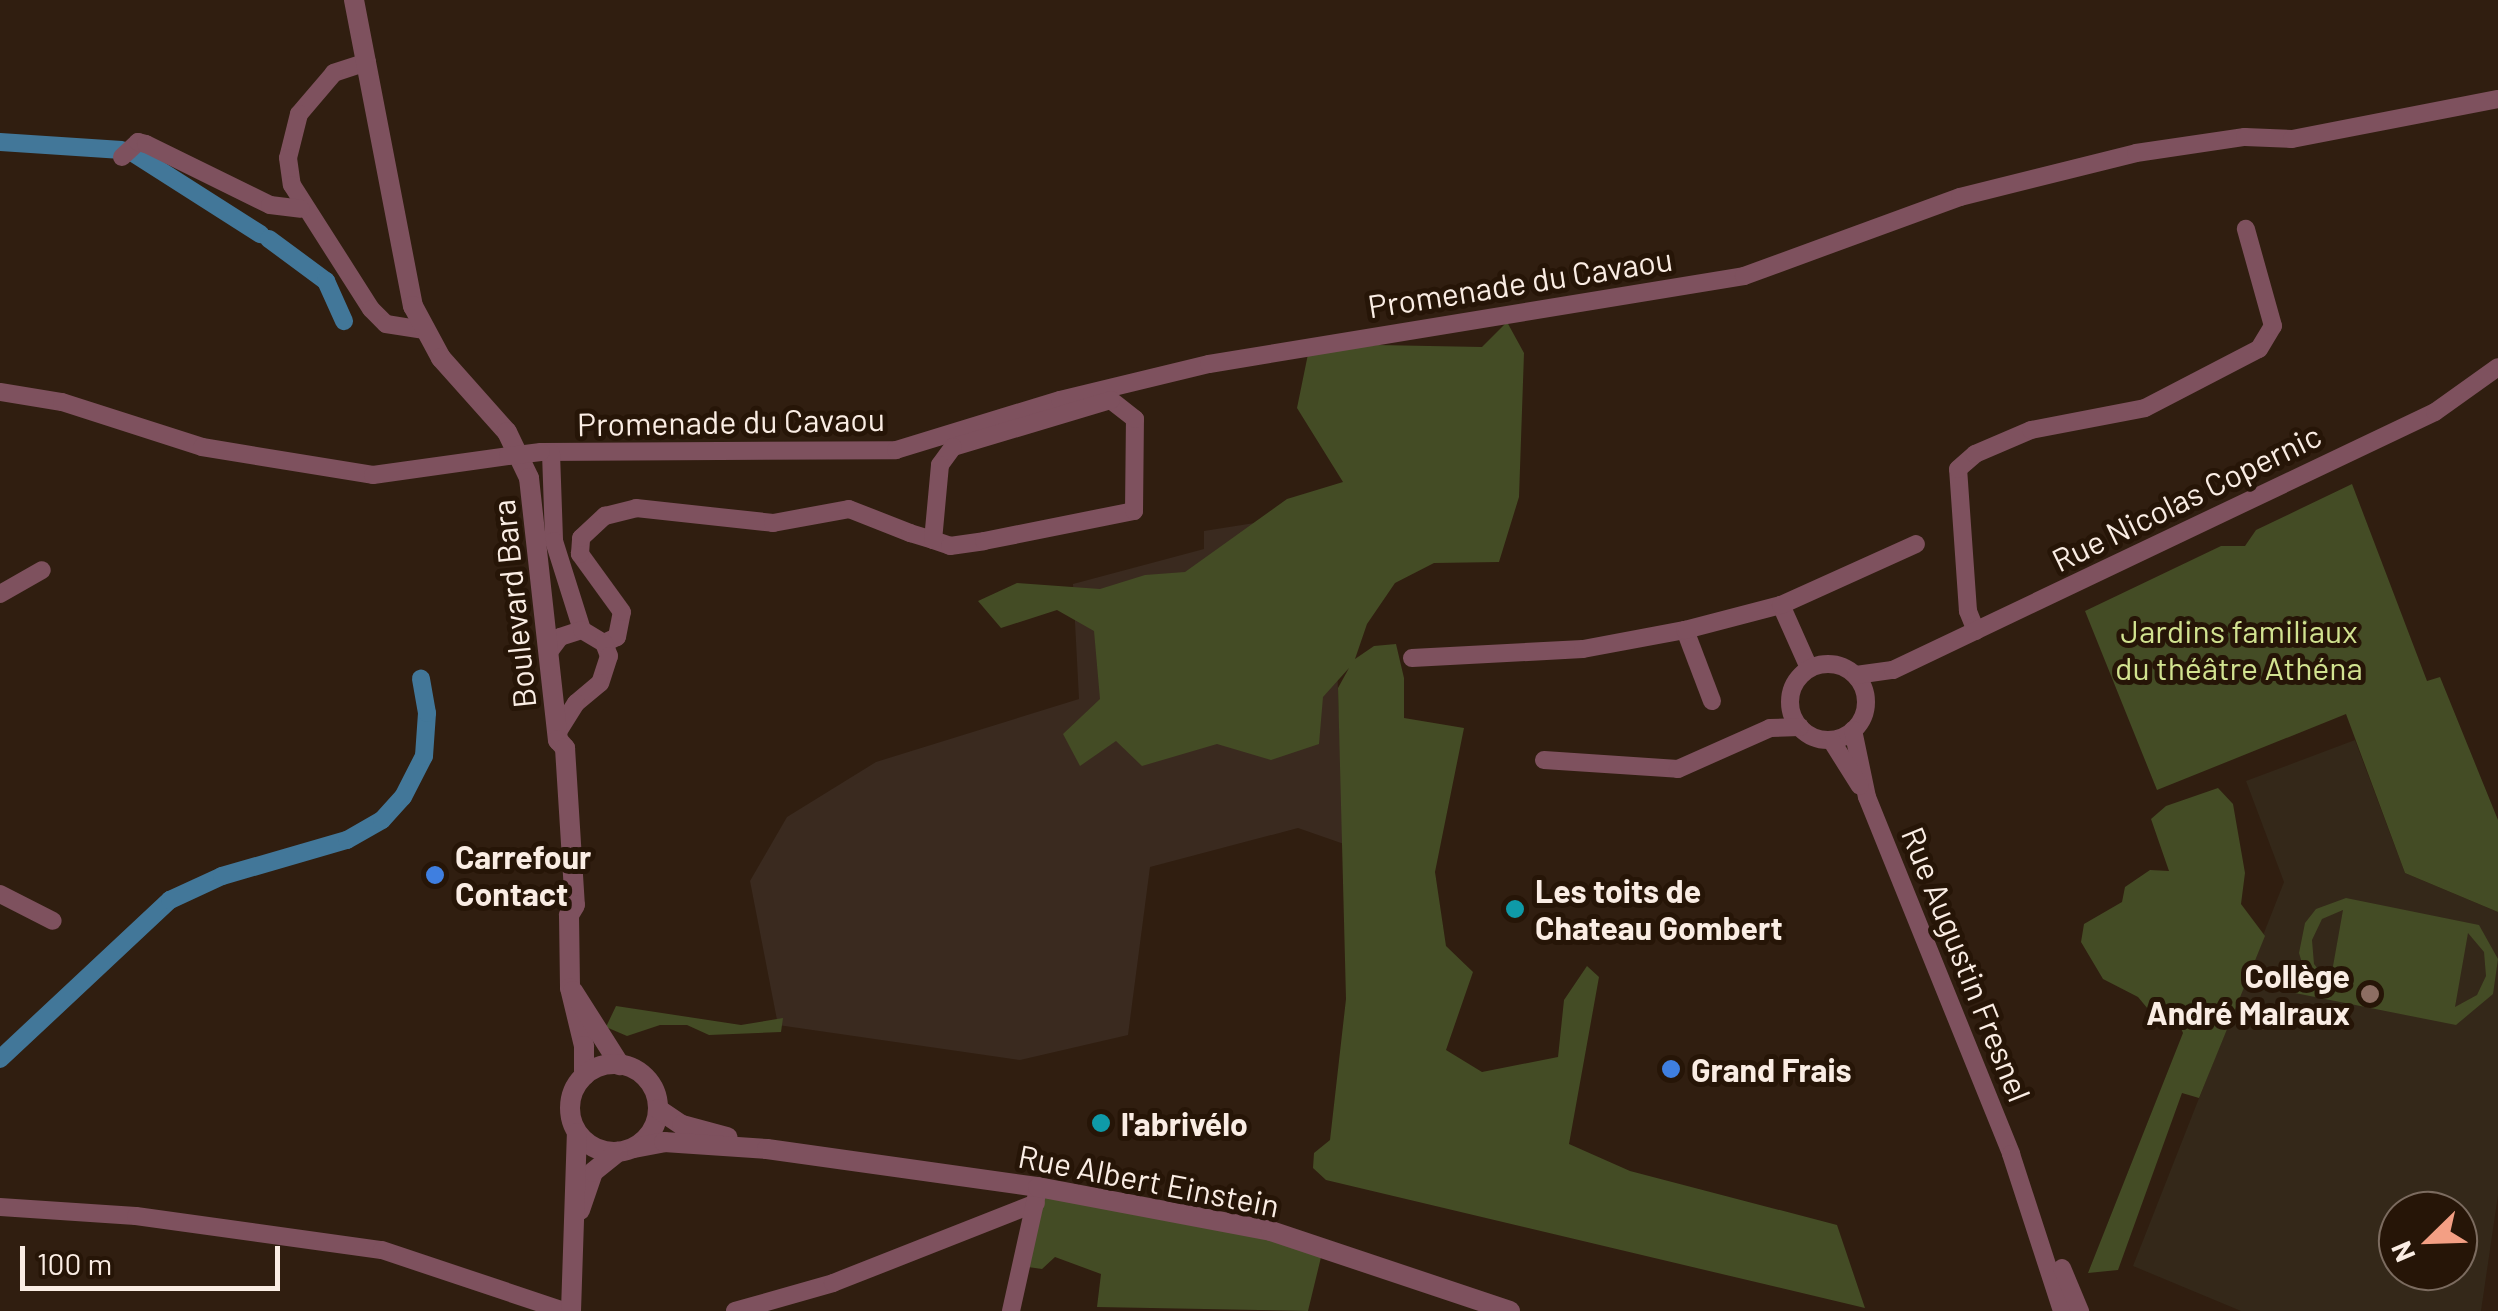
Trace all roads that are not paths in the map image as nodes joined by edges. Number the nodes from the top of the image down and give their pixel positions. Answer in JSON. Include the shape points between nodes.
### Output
{"nodes":[{"id":1,"x":354,"y":0,"type":"edge"},
{"id":2,"x":367,"y":62,"type":"junction"},
{"id":3,"x":2498,"y":99,"type":"edge"},
{"id":4,"x":127,"y":152,"type":"dead end"},
{"id":5,"x":302,"y":209,"type":"junction"},
{"id":6,"x":2246,"y":229,"type":"dead end"},
{"id":7,"x":422,"y":330,"type":"junction"},
{"id":8,"x":2498,"y":367,"type":"edge"},
{"id":9,"x":0,"y":392,"type":"edge"},
{"id":10,"x":531,"y":456,"type":"junction"},
{"id":11,"x":934,"y":540,"type":"junction"},
{"id":12,"x":1916,"y":544,"type":"dead end"},
{"id":13,"x":42,"y":570,"type":"dead end"},
{"id":14,"x":0,"y":594,"type":"edge"},
{"id":15,"x":1781,"y":605,"type":"junction"},
{"id":16,"x":582,"y":630,"type":"junction"},
{"id":17,"x":1685,"y":630,"type":"junction"},
{"id":18,"x":1976,"y":632,"type":"junction"},
{"id":19,"x":604,"y":642,"type":"junction"},
{"id":20,"x":548,"y":653,"type":"junction"},
{"id":21,"x":1412,"y":658,"type":"dead end"},
{"id":22,"x":1810,"y":668,"type":"junction"},
{"id":23,"x":1893,"y":670,"type":"junction"},
{"id":24,"x":1856,"y":676,"type":"junction"},
{"id":25,"x":1866,"y":699,"type":"junction"},
{"id":26,"x":1712,"y":701,"type":"dead end"},
{"id":27,"x":1791,"y":706,"type":"junction"},
{"id":28,"x":1800,"y":727,"type":"junction"},
{"id":29,"x":1770,"y":728,"type":"junction"},
{"id":30,"x":1853,"y":730,"type":"junction"},
{"id":31,"x":558,"y":736,"type":"junction"},
{"id":32,"x":1830,"y":740,"type":"junction"},
{"id":33,"x":1544,"y":760,"type":"dead end"},
{"id":34,"x":1868,"y":797,"type":"junction"},
{"id":35,"x":0,"y":894,"type":"edge"},
{"id":36,"x":53,"y":921,"type":"dead end"},
{"id":37,"x":570,"y":988,"type":"junction"},
{"id":38,"x":620,"y":1065,"type":"junction"},
{"id":39,"x":584,"y":1076,"type":"junction"},
{"id":40,"x":658,"y":1109,"type":"junction"},
{"id":41,"x":577,"y":1133,"type":"junction"},
{"id":42,"x":768,"y":1149,"type":"junction"},
{"id":43,"x":626,"y":1150,"type":"junction"},
{"id":44,"x":2010,"y":1154,"type":"junction"},
{"id":45,"x":1037,"y":1195,"type":"junction"},
{"id":46,"x":0,"y":1208,"type":"edge"},
{"id":47,"x":571,"y":1255,"type":"junction"},
{"id":48,"x":568,"y":1311,"type":"edge"},
{"id":49,"x":735,"y":1311,"type":"edge"},
{"id":50,"x":1011,"y":1311,"type":"edge"},
{"id":51,"x":1510,"y":1311,"type":"edge"},
{"id":52,"x":2062,"y":1311,"type":"edge"},
{"id":53,"x":2080,"y":1311,"type":"edge"}],
"edges":[{"from":1,"to":2,"type":"street"},
{"from":2,"to":5,"type":"street","via":[[334,73],[299,114],[288,158]]},
{"from":2,"to":7,"type":"street","via":[[403,275]]},
{"from":3,"to":10,"type":"street","name":"Promenade du Cavaou","via":[[2292,139],[2245,137],[2136,153],[1960,197],[1744,276],[1209,364],[896,450]]},
{"from":4,"to":5,"type":"street","via":[[146,144],[270,206]]},
{"from":5,"to":7,"type":"street","via":[[386,324]]},
{"from":6,"to":18,"type":"street","via":[[2272,326],[2258,349],[2145,408],[2031,430],[1975,454],[1958,469],[1968,612]]},
{"from":7,"to":10,"type":"street"},
{"from":8,"to":18,"type":"street","name":"Rue Nicolas Copernic","via":[[2435,412]]},
{"from":9,"to":10,"type":"street","name":"Promenade du Cavaou","via":[[62,402],[202,447],[373,475]]},
{"from":10,"to":16,"type":"street"},
{"from":10,"to":20,"type":"street","name":"Boulevard Bara"},
{"from":11,"to":11,"type":"street","via":[[984,541],[1134,511],[1135,420],[1112,400],[953,447],[940,466]]},
{"from":11,"to":19,"type":"street","via":[[850,509],[773,522],[619,510],[582,538],[587,570],[622,612],[617,636]]},
{"from":12,"to":15,"type":"street"},
{"from":13,"to":14,"type":"street"},
{"from":15,"to":17,"type":"street"},
{"from":15,"to":22,"type":"street"},
{"from":16,"to":19,"type":"street"},
{"from":16,"to":20,"type":"street","via":[[560,638]]},
{"from":17,"to":21,"type":"street","via":[[1583,648]]},
{"from":17,"to":26,"type":"street"},
{"from":18,"to":23,"type":"street","name":"Rue Nicolas Copernic"},
{"from":19,"to":31,"type":"street","via":[[609,656],[600,682]]},
{"from":20,"to":31,"type":"street","name":"Boulevard Bara"},
{"from":22,"to":24,"type":"street","via":[[1834,664]]},
{"from":22,"to":27,"type":"street","via":[[1793,686]]},
{"from":23,"to":24,"type":"street","name":"Rue Nicolas Copernic"},
{"from":23,"to":25,"type":"street","name":"Rue Nicolas Copernic"},
{"from":24,"to":25,"type":"street"},
{"from":25,"to":30,"type":"street"},
{"from":27,"to":28,"type":"street"},
{"from":27,"to":29,"type":"street"},
{"from":28,"to":29,"type":"street"},
{"from":28,"to":32,"type":"street"},
{"from":29,"to":33,"type":"street","via":[[1678,769]]},
{"from":30,"to":32,"type":"street"},
{"from":30,"to":34,"type":"street","name":"Rue Augustin Fresnel"},
{"from":31,"to":37,"type":"street","name":"Boulevard Bara","via":[[575,905],[569,915]]},
{"from":32,"to":34,"type":"street","name":"Rue Augustin Fresnel"},
{"from":34,"to":44,"type":"street","name":"Rue Augustin Fresnel"},
{"from":35,"to":36,"type":"street"},
{"from":37,"to":38,"type":"street"},
{"from":37,"to":39,"type":"street","name":"Boulevard Bara"},
{"from":38,"to":39,"type":"street"},
{"from":38,"to":40,"type":"street","via":[[646,1079]]},
{"from":39,"to":41,"type":"street","via":[[571,1098]]},
{"from":40,"to":42,"type":"street","name":"Rue Albert Einstein","via":[[682,1125]]},
{"from":40,"to":43,"type":"street","via":[[647,1138]]},
{"from":41,"to":43,"type":"street","via":[[602,1151]]},
{"from":41,"to":47,"type":"street"},
{"from":42,"to":43,"type":"street","name":"Rue Albert Einstein","via":[[664,1142]]},
{"from":42,"to":45,"type":"street","name":"Rue Albert Einstein"},
{"from":43,"to":47,"type":"street","via":[[586,1184]]},
{"from":44,"to":52,"type":"street","name":"Rue Augustin Fresnel"},
{"from":44,"to":53,"type":"street","name":"Rue Augustin Fresnel"},
{"from":45,"to":49,"type":"street","via":[[867,1271]]},
{"from":45,"to":50,"type":"street"},
{"from":45,"to":51,"type":"street","name":"Rue Albert Einstein","via":[[1271,1230]]},
{"from":46,"to":48,"type":"street","via":[[136,1216],[382,1250]]},
{"from":47,"to":48,"type":"street"}]}
